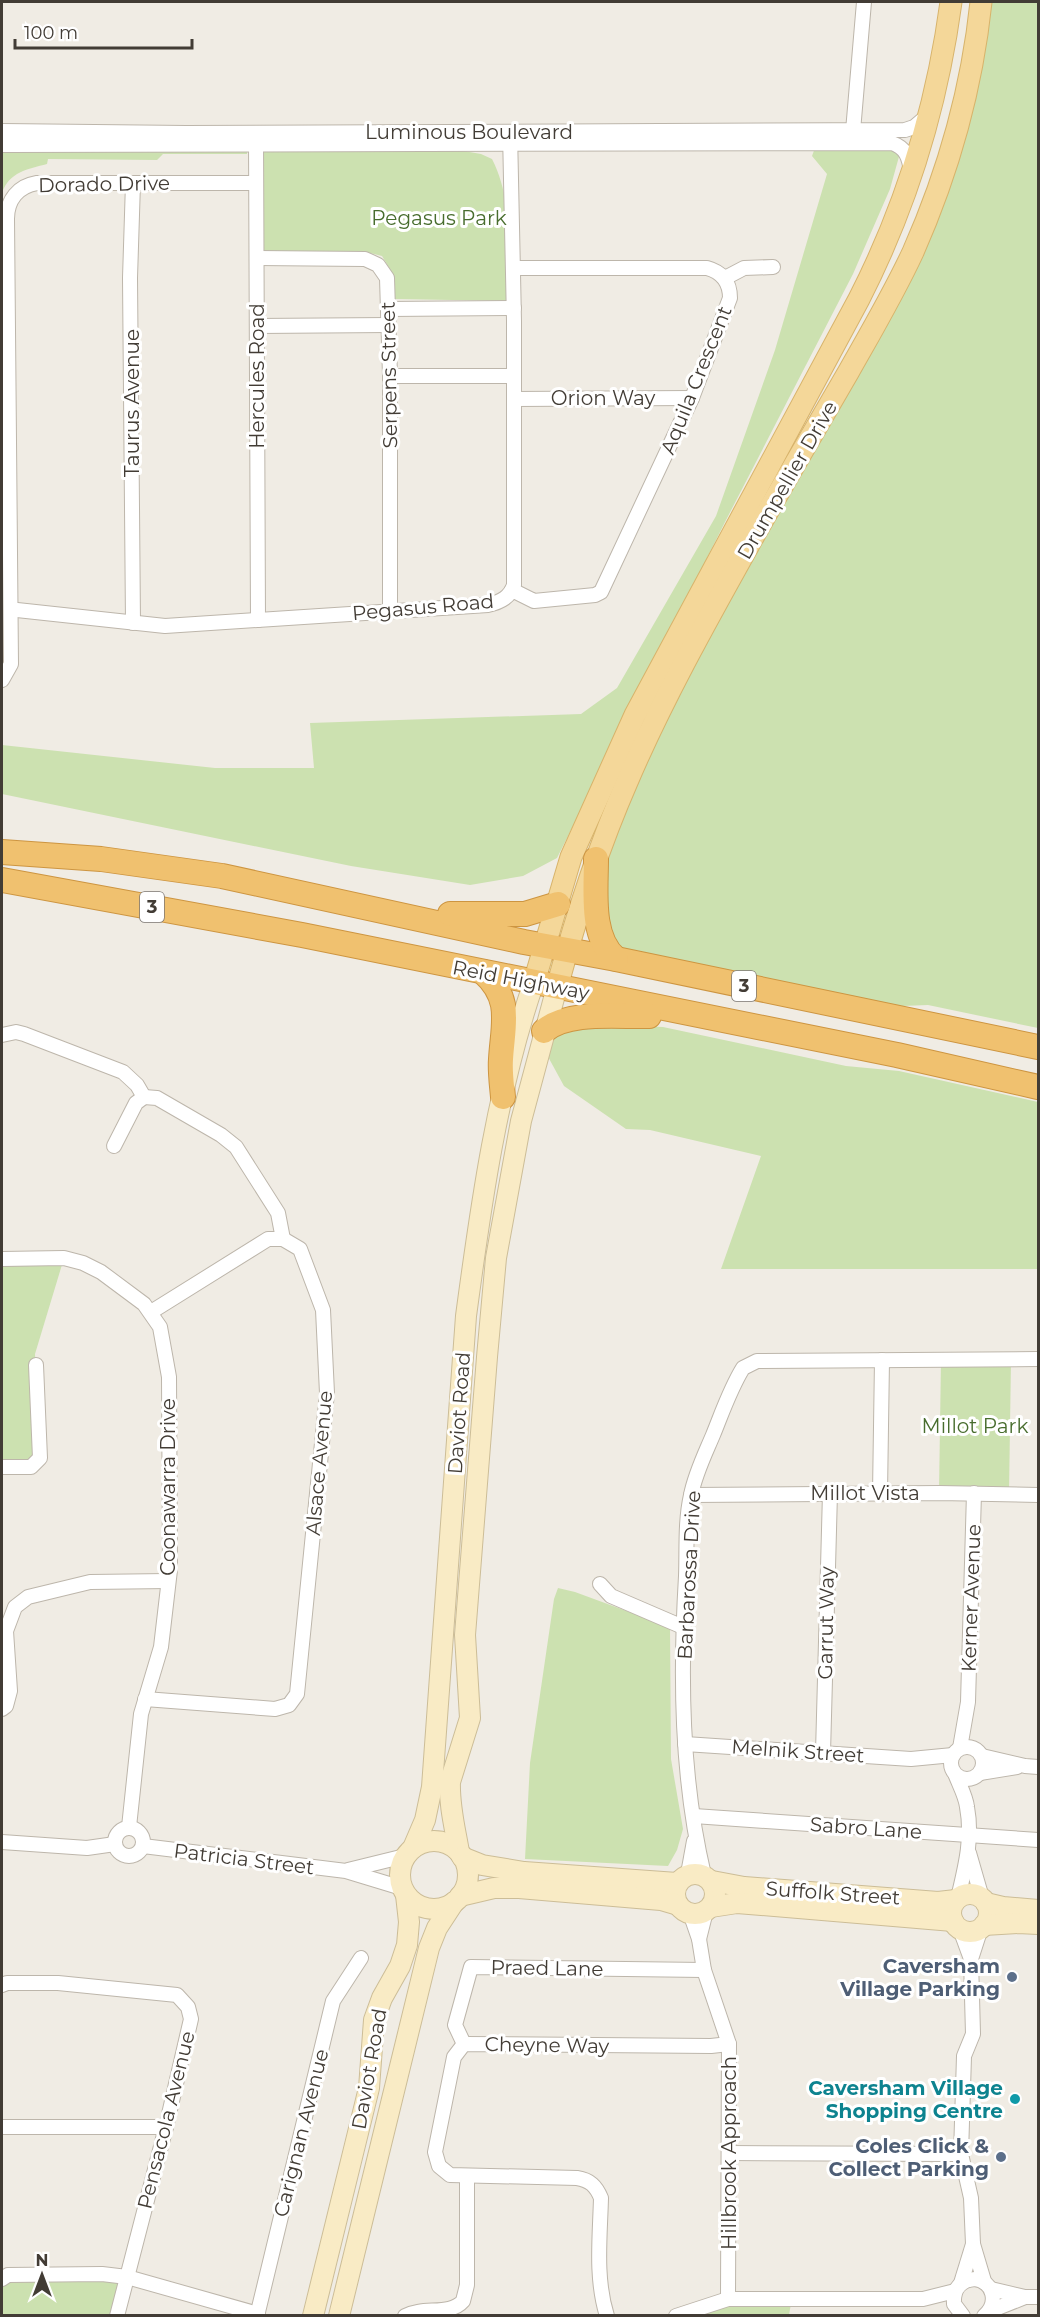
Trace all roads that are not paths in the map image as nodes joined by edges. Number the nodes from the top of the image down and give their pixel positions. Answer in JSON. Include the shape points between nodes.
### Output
{"nodes":[{"id":1,"x":864,"y":2,"type":"edge"},
{"id":2,"x":939,"y":2,"type":"edge"},
{"id":3,"x":951,"y":2,"type":"edge"},
{"id":4,"x":981,"y":2,"type":"edge"},
{"id":5,"x":947,"y":32,"type":"junction"},
{"id":6,"x":930,"y":112,"type":"junction"},
{"id":7,"x":2,"y":131,"type":"edge"},
{"id":8,"x":852,"y":131,"type":"junction"},
{"id":9,"x":717,"y":137,"type":"junction"},
{"id":10,"x":510,"y":138,"type":"junction"},
{"id":11,"x":256,"y":139,"type":"junction"},
{"id":12,"x":2,"y":145,"type":"edge"},
{"id":13,"x":911,"y":176,"type":"junction"},
{"id":14,"x":133,"y":183,"type":"junction"},
{"id":15,"x":255,"y":183,"type":"junction"},
{"id":16,"x":257,"y":258,"type":"junction"},
{"id":17,"x":773,"y":267,"type":"dead end"},
{"id":18,"x":513,"y":268,"type":"junction"},
{"id":19,"x":4,"y":278,"type":"edge"},
{"id":20,"x":724,"y":278,"type":"junction"},
{"id":21,"x":513,"y":308,"type":"junction"},
{"id":22,"x":388,"y":309,"type":"junction"},
{"id":23,"x":388,"y":325,"type":"junction"},
{"id":24,"x":257,"y":326,"type":"junction"},
{"id":25,"x":390,"y":376,"type":"junction"},
{"id":26,"x":514,"y":376,"type":"junction"},
{"id":27,"x":5,"y":398,"type":"edge"},
{"id":28,"x":692,"y":398,"type":"junction"},
{"id":29,"x":514,"y":399,"type":"junction"},
{"id":30,"x":5,"y":503,"type":"edge"},
{"id":31,"x":512,"y":590,"type":"junction"},
{"id":32,"x":17,"y":609,"type":"dead end"},
{"id":33,"x":390,"y":611,"type":"junction"},
{"id":34,"x":258,"y":620,"type":"junction"},
{"id":35,"x":133,"y":623,"type":"junction"},
{"id":36,"x":2,"y":680,"type":"edge"},
{"id":37,"x":2,"y":852,"type":"edge"},
{"id":38,"x":596,"y":859,"type":"junction"},
{"id":39,"x":222,"y":876,"type":"junction"},
{"id":40,"x":2,"y":880,"type":"edge"},
{"id":41,"x":558,"y":904,"type":"junction"},
{"id":42,"x":556,"y":948,"type":"junction"},
{"id":43,"x":616,"y":959,"type":"junction"},
{"id":44,"x":483,"y":972,"type":"junction"},
{"id":45,"x":545,"y":984,"type":"junction"},
{"id":46,"x":696,"y":1016,"type":"junction"},
{"id":47,"x":544,"y":1031,"type":"junction"},
{"id":48,"x":2,"y":1035,"type":"edge"},
{"id":49,"x":1038,"y":1047,"type":"edge"},
{"id":50,"x":1038,"y":1087,"type":"edge"},
{"id":51,"x":144,"y":1097,"type":"junction"},
{"id":52,"x":503,"y":1097,"type":"junction"},
{"id":53,"x":114,"y":1146,"type":"dead end"},
{"id":54,"x":284,"y":1239,"type":"junction"},
{"id":55,"x":2,"y":1259,"type":"edge"},
{"id":56,"x":151,"y":1312,"type":"junction"},
{"id":57,"x":1038,"y":1359,"type":"edge"},
{"id":58,"x":882,"y":1360,"type":"junction"},
{"id":59,"x":36,"y":1365,"type":"dead end"},
{"id":60,"x":2,"y":1467,"type":"edge"},
{"id":61,"x":830,"y":1493,"type":"junction"},
{"id":62,"x":880,"y":1493,"type":"junction"},
{"id":63,"x":974,"y":1493,"type":"junction"},
{"id":64,"x":691,"y":1495,"type":"junction"},
{"id":65,"x":1038,"y":1495,"type":"edge"},
{"id":66,"x":168,"y":1581,"type":"junction"},
{"id":67,"x":600,"y":1584,"type":"dead end"},
{"id":68,"x":683,"y":1628,"type":"junction"},
{"id":69,"x":145,"y":1699,"type":"junction"},
{"id":70,"x":2,"y":1708,"type":"edge"},
{"id":71,"x":685,"y":1744,"type":"junction"},
{"id":72,"x":967,"y":1752,"type":"junction"},
{"id":73,"x":823,"y":1753,"type":"junction"},
{"id":74,"x":911,"y":1759,"type":"junction"},
{"id":75,"x":1032,"y":1767,"type":"edge"},
{"id":76,"x":954,"y":1773,"type":"junction"},
{"id":77,"x":979,"y":1774,"type":"junction"},
{"id":78,"x":967,"y":1806,"type":"junction"},
{"id":79,"x":694,"y":1816,"type":"junction"},
{"id":80,"x":129,"y":1827,"type":"junction"},
{"id":81,"x":969,"y":1834,"type":"junction"},
{"id":82,"x":1038,"y":1839,"type":"edge"},
{"id":83,"x":2,"y":1842,"type":"edge"},
{"id":84,"x":115,"y":1844,"type":"junction"},
{"id":85,"x":143,"y":1846,"type":"junction"},
{"id":86,"x":969,"y":1851,"type":"junction"},
{"id":87,"x":409,"y":1852,"type":"junction"},
{"id":88,"x":461,"y":1854,"type":"junction"},
{"id":89,"x":346,"y":1871,"type":"junction"},
{"id":90,"x":695,"y":1879,"type":"junction"},
{"id":91,"x":404,"y":1892,"type":"junction"},
{"id":92,"x":457,"y":1899,"type":"junction"},
{"id":93,"x":957,"y":1899,"type":"junction"},
{"id":94,"x":984,"y":1900,"type":"junction"},
{"id":95,"x":696,"y":1909,"type":"junction"},
{"id":96,"x":1038,"y":1910,"type":"edge"},
{"id":97,"x":1038,"y":1924,"type":"edge"},
{"id":98,"x":957,"y":1925,"type":"junction"},
{"id":99,"x":982,"y":1927,"type":"junction"},
{"id":100,"x":361,"y":1958,"type":"dead end"},
{"id":101,"x":971,"y":1959,"type":"junction"},
{"id":102,"x":704,"y":1970,"type":"junction"},
{"id":103,"x":2,"y":1985,"type":"edge"},
{"id":104,"x":464,"y":2044,"type":"junction"},
{"id":105,"x":729,"y":2044,"type":"junction"},
{"id":106,"x":2,"y":2127,"type":"edge"},
{"id":107,"x":166,"y":2127,"type":"junction"},
{"id":108,"x":729,"y":2152,"type":"junction"},
{"id":109,"x":961,"y":2154,"type":"junction"},
{"id":110,"x":467,"y":2177,"type":"junction"},
{"id":111,"x":973,"y":2244,"type":"junction"},
{"id":112,"x":128,"y":2277,"type":"junction"},
{"id":113,"x":2,"y":2279,"type":"edge"},
{"id":114,"x":987,"y":2285,"type":"junction"},
{"id":115,"x":958,"y":2287,"type":"junction"},
{"id":116,"x":1032,"y":2297,"type":"edge"},
{"id":117,"x":728,"y":2299,"type":"junction"},
{"id":118,"x":923,"y":2299,"type":"junction"},
{"id":119,"x":959,"y":2312,"type":"edge"},
{"id":120,"x":987,"y":2313,"type":"edge"},
{"id":121,"x":258,"y":2315,"type":"edge"},
{"id":122,"x":117,"y":2316,"type":"edge"},
{"id":123,"x":314,"y":2316,"type":"edge"},
{"id":124,"x":339,"y":2316,"type":"edge"},
{"id":125,"x":405,"y":2316,"type":"edge"},
{"id":126,"x":607,"y":2316,"type":"edge"},
{"id":127,"x":676,"y":2316,"type":"edge"}],
"edges":[{"from":1,"to":8,"type":"street"},
{"from":2,"to":5,"type":"main road"},
{"from":3,"to":5,"type":"main road","name":"Drumpellier Drive"},
{"from":4,"to":38,"type":"main road","name":"Drumpellier Drive","via":[[961,114],[940,184],[912,253],[659,713]]},
{"from":5,"to":6,"type":"main road","name":"Drumpellier Drive"},
{"from":6,"to":8,"type":"street","name":"Luminous Boulevard","via":[[910,129]]},
{"from":6,"to":13,"type":"main road","name":"Drumpellier Drive"},
{"from":7,"to":11,"type":"street","name":"Luminous Boulevard"},
{"from":8,"to":9,"type":"street","name":"Luminous Boulevard"},
{"from":9,"to":10,"type":"street","name":"Luminous Boulevard"},
{"from":9,"to":13,"type":"street","name":"Luminous Boulevard","via":[[892,143],[908,155]]},
{"from":10,"to":11,"type":"street","name":"Luminous Boulevard"},
{"from":10,"to":18,"type":"street","name":"Pegasus Road"},
{"from":11,"to":12,"type":"street","name":"Luminous Boulevard"},
{"from":11,"to":15,"type":"street","name":"Hercules Road"},
{"from":13,"to":41,"type":"main road","name":"Drumpellier Drive","via":[[863,291],[635,715],[571,857]]},
{"from":14,"to":15,"type":"street","name":"Dorado Drive"},
{"from":14,"to":19,"type":"street","name":"Dorado Drive","via":[[37,183],[18,191],[7,213]]},
{"from":14,"to":35,"type":"street","name":"Taurus Avenue"},
{"from":15,"to":16,"type":"street","name":"Hercules Road"},
{"from":16,"to":22,"type":"street","name":"Serpens Street","via":[[370,260],[387,278]]},
{"from":16,"to":24,"type":"street","name":"Hercules Road"},
{"from":17,"to":20,"type":"street","via":[[744,268]]},
{"from":18,"to":20,"type":"street","name":"Aquila Crescent","via":[[702,268]]},
{"from":18,"to":21,"type":"street","name":"Pegasus Road"},
{"from":19,"to":27,"type":"street","name":"Dorado Drive"},
{"from":20,"to":28,"type":"street","name":"Aquila Crescent","via":[[730,292],[729,303]]},
{"from":21,"to":22,"type":"street"},
{"from":21,"to":26,"type":"street","name":"Pegasus Road"},
{"from":22,"to":23,"type":"street","name":"Serpens Street"},
{"from":23,"to":24,"type":"street"},
{"from":23,"to":25,"type":"street","name":"Serpens Street"},
{"from":24,"to":34,"type":"street","name":"Hercules Road"},
{"from":25,"to":26,"type":"street"},
{"from":25,"to":33,"type":"street","name":"Serpens Street"},
{"from":26,"to":29,"type":"street","name":"Pegasus Road"},
{"from":27,"to":30,"type":"street","name":"Dorado Drive"},
{"from":28,"to":29,"type":"street","name":"Orion Way"},
{"from":28,"to":31,"type":"street","name":"Aquila Crescent","via":[[601,592],[534,602]]},
{"from":29,"to":31,"type":"street","name":"Pegasus Road"},
{"from":30,"to":36,"type":"street","name":"Dorado Drive","via":[[11,664]]},
{"from":31,"to":33,"type":"street","name":"Pegasus Road","via":[[505,598],[488,605]]},
{"from":32,"to":35,"type":"street","name":"Pegasus Road"},
{"from":33,"to":34,"type":"street","name":"Pegasus Road"},
{"from":34,"to":35,"type":"street","name":"Pegasus Road","via":[[165,626]]},
{"from":37,"to":39,"type":"highway","name":"Reid Highway","number":"3","via":[[101,859]]},
{"from":38,"to":42,"type":"main road","name":"Drumpellier Drive"},
{"from":38,"to":43,"type":"highway","via":[[600,930],[604,946]]},
{"from":39,"to":41,"type":"highway","via":[[261,874],[438,914],[525,914]]},
{"from":39,"to":42,"type":"highway","name":"Reid Highway","number":"3"},
{"from":40,"to":44,"type":"highway","name":"Reid Highway","number":"3"},
{"from":41,"to":42,"type":"main road","name":"Drumpellier Drive"},
{"from":42,"to":43,"type":"highway","name":"Reid Highway","number":"3"},
{"from":42,"to":45,"type":"main road"},
{"from":43,"to":49,"type":"highway","name":"Reid Highway","number":"3"},
{"from":44,"to":45,"type":"highway","name":"Reid Highway","number":"3"},
{"from":44,"to":52,"type":"highway","via":[[498,987],[501,998]]},
{"from":45,"to":46,"type":"highway","name":"Reid Highway","number":"3"},
{"from":45,"to":47,"type":"street","name":"Daviot Road"},
{"from":45,"to":52,"type":"street","name":"Daviot Road"},
{"from":46,"to":47,"type":"highway","via":[[577,1018],[553,1023]]},
{"from":46,"to":50,"type":"highway","name":"Reid Highway","number":"3"},
{"from":47,"to":88,"type":"street","name":"Daviot Road","via":[[521,1121],[491,1301],[465,1635],[470,1718],[450,1782],[450,1806]]},
{"from":48,"to":51,"type":"street","via":[[24,1034],[123,1072]]},
{"from":51,"to":53,"type":"street","via":[[136,1103]]},
{"from":51,"to":54,"type":"street","via":[[157,1098],[236,1147],[278,1213]]},
{"from":52,"to":87,"type":"street","name":"Daviot Road","via":[[483,1194],[466,1316],[432,1786],[425,1820]]},
{"from":54,"to":56,"type":"street","via":[[268,1239]]},
{"from":54,"to":69,"type":"street","name":"Alsace Avenue","via":[[300,1250],[323,1310],[327,1393],[297,1694],[289,1705],[274,1709]]},
{"from":55,"to":56,"type":"street","name":"Coonawarra Drive","via":[[64,1258],[83,1263],[101,1272]]},
{"from":56,"to":66,"type":"street","name":"Coonawarra Drive","via":[[160,1327],[169,1377]]},
{"from":57,"to":58,"type":"street","name":"Barbarossa Drive"},
{"from":58,"to":62,"type":"street"},
{"from":58,"to":64,"type":"street","name":"Barbarossa Drive","via":[[748,1364],[738,1377]]},
{"from":59,"to":60,"type":"street","via":[[40,1458],[31,1467]]},
{"from":61,"to":62,"type":"street","name":"Millot Vista"},
{"from":61,"to":64,"type":"street","name":"Millot Vista"},
{"from":61,"to":73,"type":"street","name":"Garrut Way"},
{"from":62,"to":63,"type":"street","name":"Millot Vista"},
{"from":63,"to":65,"type":"street","name":"Millot Vista"},
{"from":63,"to":72,"type":"street","name":"Kerner Avenue"},
{"from":64,"to":68,"type":"street","name":"Barbarossa Drive"},
{"from":66,"to":69,"type":"street","name":"Coonawarra Drive","via":[[161,1647]]},
{"from":66,"to":70,"type":"street","via":[[90,1582],[28,1598],[15,1608],[6,1631],[9,1691]]},
{"from":67,"to":68,"type":"street","via":[[611,1596]]},
{"from":68,"to":71,"type":"street","name":"Barbarossa Drive"},
{"from":69,"to":80,"type":"street","name":"Coonawarra Drive"},
{"from":71,"to":73,"type":"street","name":"Melnik Street"},
{"from":71,"to":79,"type":"street","name":"Barbarossa Drive"},
{"from":72,"to":74,"type":"street","name":"Melnik Street"},
{"from":72,"to":75,"type":"street","name":"Melnik Street"},
{"from":72,"to":76,"type":"street","via":[[951,1761]]},
{"from":72,"to":77,"type":"street","via":[[983,1765]]},
{"from":73,"to":74,"type":"street","name":"Melnik Street"},
{"from":74,"to":76,"type":"street","name":"Melnik Street"},
{"from":75,"to":77,"type":"street","name":"Melnik Street"},
{"from":76,"to":77,"type":"street","via":[[967,1780]]},
{"from":76,"to":78,"type":"street"},
{"from":77,"to":78,"type":"street"},
{"from":78,"to":81,"type":"street"},
{"from":79,"to":81,"type":"street","name":"Sabro Lane"},
{"from":79,"to":90,"type":"street","name":"Barbarossa Drive"},
{"from":80,"to":84,"type":"street","via":[[118,1833]]},
{"from":80,"to":85,"type":"street","via":[[139,1831]]},
{"from":81,"to":82,"type":"street","name":"Sabro Lane"},
{"from":81,"to":86,"type":"street"},
{"from":83,"to":84,"type":"street","via":[[87,1848]]},
{"from":84,"to":85,"type":"street","via":[[125,1855],[136,1854]]},
{"from":85,"to":89,"type":"street","name":"Patricia Street"},
{"from":86,"to":93,"type":"street"},
{"from":86,"to":94,"type":"street"},
{"from":87,"to":88,"type":"street","via":[[420,1844],[437,1841]]},
{"from":87,"to":89,"type":"street","name":"Patricia Street"},
{"from":87,"to":91,"type":"street","via":[[400,1872]]},
{"from":88,"to":90,"type":"street","name":"Suffolk Street","via":[[482,1864],[514,1871]]},
{"from":88,"to":92,"type":"street","via":[[467,1880]]},
{"from":89,"to":91,"type":"street","name":"Patricia Street"},
{"from":90,"to":93,"type":"street","name":"Suffolk Street","via":[[755,1888],[938,1902]]},
{"from":90,"to":95,"type":"street","via":[[716,1894]]},
{"from":90,"to":95,"type":"street","via":[[675,1894]]},
{"from":91,"to":92,"type":"street","via":[[417,1904],[431,1909]]},
{"from":91,"to":123,"type":"street","name":"Daviot Road","via":[[409,1922],[407,1945],[374,2020],[369,2088]]},
{"from":92,"to":95,"type":"street","name":"Suffolk Street","via":[[494,1888],[519,1888],[661,1900]]},
{"from":92,"to":124,"type":"street","name":"Daviot Road","via":[[436,1928],[429,1948]]},
{"from":93,"to":94,"type":"street","via":[[970,1894]]},
{"from":93,"to":98,"type":"street","via":[[951,1911]]},
{"from":94,"to":96,"type":"street","via":[[1003,1907]]},
{"from":94,"to":99,"type":"street","via":[[989,1914]]},
{"from":95,"to":98,"type":"street","name":"Suffolk Street","via":[[737,1903]]},
{"from":95,"to":102,"type":"street","name":"Hillbrook Approach"},
{"from":97,"to":99,"type":"street"},
{"from":98,"to":99,"type":"street","via":[[968,1932]]},
{"from":98,"to":101,"type":"street"},
{"from":99,"to":101,"type":"street"},
{"from":100,"to":121,"type":"street","name":"Carignan Avenue","via":[[333,2001]]},
{"from":101,"to":109,"type":"street","via":[[972,2034],[964,2056]]},
{"from":102,"to":104,"type":"street","name":"Praed Lane","via":[[471,1967],[455,2025]]},
{"from":102,"to":105,"type":"street","name":"Hillbrook Approach"},
{"from":103,"to":107,"type":"street","name":"Pensacola Avenue","via":[[58,1983],[177,1995],[188,2007],[191,2019]]},
{"from":104,"to":105,"type":"street","name":"Cheyne Way"},
{"from":104,"to":110,"type":"street","name":"Cheyne Way","via":[[454,2057],[435,2152],[439,2166],[450,2175]]},
{"from":105,"to":108,"type":"street","name":"Hillbrook Approach"},
{"from":106,"to":107,"type":"street"},
{"from":107,"to":112,"type":"street","name":"Pensacola Avenue"},
{"from":108,"to":109,"type":"street"},
{"from":108,"to":117,"type":"street","name":"Hillbrook Approach"},
{"from":109,"to":111,"type":"street","via":[[971,2198]]},
{"from":110,"to":125,"type":"street","via":[[467,2286],[463,2301],[452,2309],[413,2311]]},
{"from":110,"to":126,"type":"street","name":"Cheyne Way","via":[[577,2178],[591,2182],[601,2198],[600,2280]]},
{"from":111,"to":114,"type":"street"},
{"from":111,"to":115,"type":"street"},
{"from":112,"to":113,"type":"street","via":[[8,2275]]},
{"from":112,"to":121,"type":"street"},
{"from":112,"to":122,"type":"street","name":"Pensacola Avenue"},
{"from":114,"to":115,"type":"street","via":[[970,2279]]},
{"from":114,"to":116,"type":"street"},
{"from":114,"to":120,"type":"street","via":[[994,2300]]},
{"from":115,"to":118,"type":"street"},
{"from":115,"to":119,"type":"street","via":[[953,2297]]},
{"from":116,"to":120,"type":"street"},
{"from":117,"to":118,"type":"street"},
{"from":117,"to":127,"type":"street"},
{"from":118,"to":119,"type":"street"}]}
